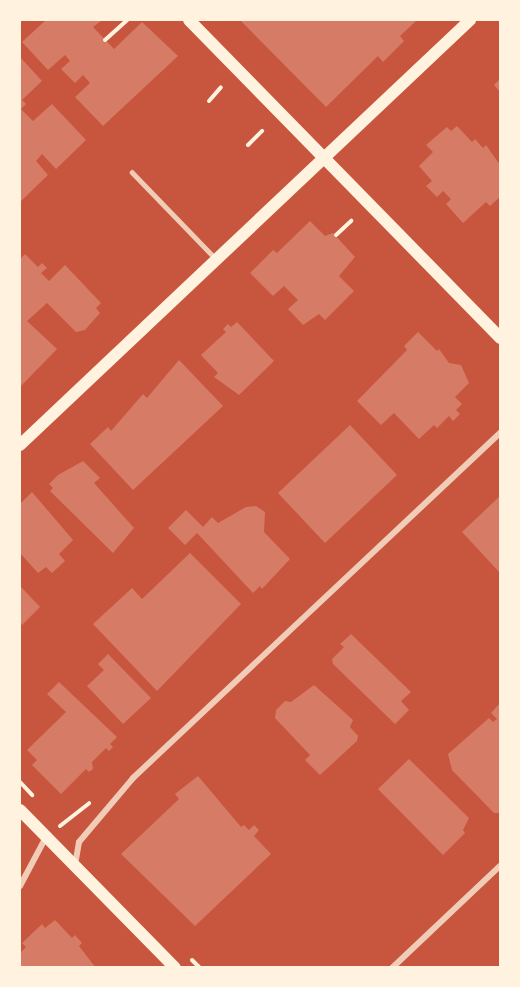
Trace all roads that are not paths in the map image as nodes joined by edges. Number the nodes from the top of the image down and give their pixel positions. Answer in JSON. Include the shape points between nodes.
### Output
{"nodes":[{"id":1,"x":189,"y":20,"type":"edge"},
{"id":2,"x":470,"y":20,"type":"edge"},
{"id":3,"x":325,"y":159,"type":"junction"},
{"id":4,"x":132,"y":172,"type":"dead end"},
{"id":5,"x":217,"y":260,"type":"junction"},
{"id":6,"x":501,"y":338,"type":"edge"},
{"id":7,"x":501,"y":433,"type":"edge"},
{"id":8,"x":20,"y":445,"type":"edge"},
{"id":9,"x":20,"y":810,"type":"edge"},
{"id":10,"x":46,"y":837,"type":"junction"},
{"id":11,"x":75,"y":865,"type":"junction"},
{"id":12,"x":501,"y":866,"type":"edge"},
{"id":13,"x":20,"y":886,"type":"edge"},
{"id":14,"x":175,"y":968,"type":"edge"},
{"id":15,"x":392,"y":968,"type":"edge"}],
"edges":[{"from":1,"to":3,"type":"main road"},
{"from":2,"to":3,"type":"main road"},
{"from":3,"to":5,"type":"main road"},
{"from":3,"to":6,"type":"main road"},
{"from":4,"to":5,"type":"lane"},
{"from":5,"to":8,"type":"main road"},
{"from":7,"to":11,"type":"street","via":[[133,778],[79,842]]},
{"from":9,"to":10,"type":"main road"},
{"from":10,"to":11,"type":"main road"},
{"from":10,"to":13,"type":"street"},
{"from":11,"to":14,"type":"main road"},
{"from":12,"to":15,"type":"street"}]}
